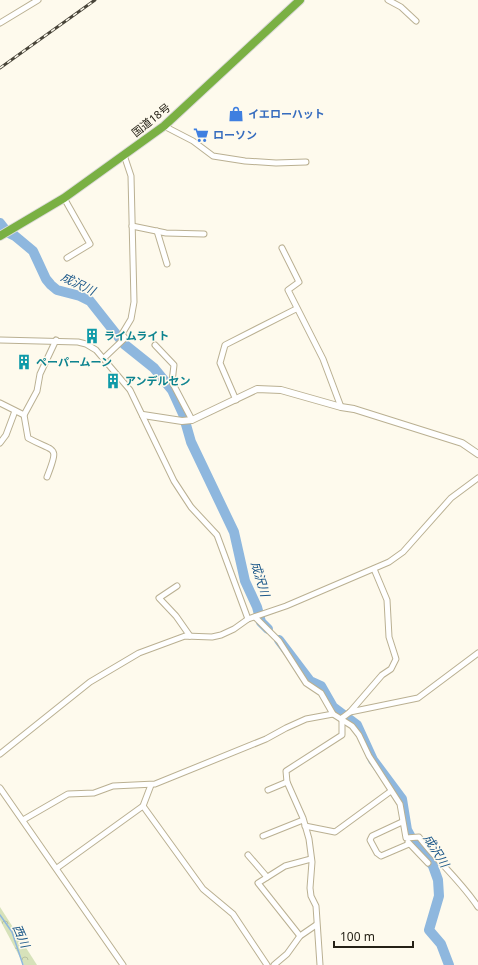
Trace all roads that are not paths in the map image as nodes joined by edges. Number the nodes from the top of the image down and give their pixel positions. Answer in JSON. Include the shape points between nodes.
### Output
{"nodes":[{"id":1,"x":38,"y":0,"type":"edge"},
{"id":2,"x":300,"y":0,"type":"edge"},
{"id":3,"x":388,"y":0,"type":"edge"},
{"id":4,"x":416,"y":21,"type":"dead end"},
{"id":5,"x":0,"y":23,"type":"edge"},
{"id":6,"x":164,"y":126,"type":"junction"},
{"id":7,"x":124,"y":155,"type":"junction"},
{"id":8,"x":306,"y":162,"type":"dead end"},
{"id":9,"x":64,"y":198,"type":"junction"},
{"id":10,"x":132,"y":226,"type":"junction"},
{"id":11,"x":157,"y":231,"type":"junction"},
{"id":12,"x":204,"y":234,"type":"dead end"},
{"id":13,"x":1,"y":235,"type":"edge"},
{"id":14,"x":282,"y":248,"type":"dead end"},
{"id":15,"x":67,"y":258,"type":"dead end"},
{"id":16,"x":167,"y":264,"type":"dead end"},
{"id":17,"x":296,"y":309,"type":"junction"},
{"id":18,"x":0,"y":340,"type":"edge"},
{"id":19,"x":56,"y":340,"type":"junction"},
{"id":20,"x":155,"y":345,"type":"dead end"},
{"id":21,"x":104,"y":358,"type":"junction"},
{"id":22,"x":236,"y":400,"type":"junction"},
{"id":23,"x":0,"y":403,"type":"edge"},
{"id":24,"x":341,"y":407,"type":"junction"},
{"id":25,"x":16,"y":411,"type":"junction"},
{"id":26,"x":24,"y":415,"type":"junction"},
{"id":27,"x":143,"y":415,"type":"junction"},
{"id":28,"x":191,"y":420,"type":"junction"},
{"id":29,"x":1,"y":441,"type":"edge"},
{"id":30,"x":478,"y":454,"type":"edge"},
{"id":31,"x":47,"y":478,"type":"dead end"},
{"id":32,"x":478,"y":478,"type":"edge"},
{"id":33,"x":374,"y":569,"type":"junction"},
{"id":34,"x":177,"y":586,"type":"dead end"},
{"id":35,"x":256,"y":616,"type":"junction"},
{"id":36,"x":248,"y":619,"type":"junction"},
{"id":37,"x":190,"y":636,"type":"junction"},
{"id":38,"x":478,"y":653,"type":"edge"},
{"id":39,"x":350,"y":712,"type":"junction"},
{"id":40,"x":333,"y":714,"type":"junction"},
{"id":41,"x":343,"y":718,"type":"junction"},
{"id":42,"x":0,"y":754,"type":"edge"},
{"id":43,"x":287,"y":782,"type":"junction"},
{"id":44,"x":151,"y":785,"type":"junction"},
{"id":45,"x":0,"y":788,"type":"edge"},
{"id":46,"x":268,"y":790,"type":"dead end"},
{"id":47,"x":391,"y":791,"type":"junction"},
{"id":48,"x":143,"y":806,"type":"junction"},
{"id":49,"x":23,"y":820,"type":"junction"},
{"id":50,"x":303,"y":820,"type":"junction"},
{"id":51,"x":402,"y":822,"type":"junction"},
{"id":52,"x":305,"y":826,"type":"junction"},
{"id":53,"x":263,"y":836,"type":"dead end"},
{"id":54,"x":408,"y":837,"type":"junction"},
{"id":55,"x":409,"y":844,"type":"junction"},
{"id":56,"x":248,"y":855,"type":"dead end"},
{"id":57,"x":311,"y":859,"type":"junction"},
{"id":58,"x":428,"y":863,"type":"dead end"},
{"id":59,"x":57,"y":868,"type":"junction"},
{"id":60,"x":267,"y":877,"type":"junction"},
{"id":61,"x":478,"y":907,"type":"edge"},
{"id":62,"x":316,"y":925,"type":"junction"},
{"id":63,"x":300,"y":936,"type":"junction"},
{"id":64,"x":123,"y":965,"type":"edge"},
{"id":65,"x":267,"y":965,"type":"edge"},
{"id":66,"x":274,"y":965,"type":"edge"},
{"id":67,"x":320,"y":965,"type":"edge"}],
"edges":[{"from":1,"to":5,"type":"street"},
{"from":2,"to":6,"type":"highway","name":"国道18号"},
{"from":3,"to":4,"type":"street","via":[[401,7]]},
{"from":6,"to":7,"type":"highway","name":"国道18号"},
{"from":6,"to":8,"type":"street","via":[[193,141],[213,156],[276,164]]},
{"from":7,"to":9,"type":"highway","name":"国道18号"},
{"from":7,"to":10,"type":"street","via":[[131,176]]},
{"from":9,"to":13,"type":"highway","name":"国道18号"},
{"from":9,"to":15,"type":"street","via":[[90,244]]},
{"from":10,"to":11,"type":"street"},
{"from":10,"to":21,"type":"street","via":[[134,302],[131,319],[122,334],[125,338]]},
{"from":11,"to":12,"type":"street","via":[[181,235]]},
{"from":11,"to":16,"type":"street"},
{"from":14,"to":17,"type":"street","via":[[299,282],[288,290]]},
{"from":17,"to":22,"type":"street","via":[[225,345],[220,363]]},
{"from":17,"to":24,"type":"street","via":[[323,359]]},
{"from":18,"to":19,"type":"street"},
{"from":19,"to":21,"type":"street","via":[[86,344]]},
{"from":19,"to":26,"type":"street","via":[[40,374],[37,391]]},
{"from":20,"to":28,"type":"street","via":[[174,365],[172,382]]},
{"from":21,"to":27,"type":"street","via":[[130,390]]},
{"from":22,"to":24,"type":"street","via":[[257,389],[271,388]]},
{"from":22,"to":28,"type":"street"},
{"from":23,"to":25,"type":"street"},
{"from":24,"to":30,"type":"street","via":[[462,443]]},
{"from":25,"to":26,"type":"street"},
{"from":25,"to":29,"type":"street"},
{"from":26,"to":31,"type":"street","via":[[28,438],[54,452],[55,457]]},
{"from":27,"to":28,"type":"street"},
{"from":27,"to":36,"type":"street","via":[[174,481],[191,507],[217,535]]},
{"from":32,"to":33,"type":"street","via":[[451,498],[403,552]]},
{"from":33,"to":35,"type":"street"},
{"from":33,"to":39,"type":"street","via":[[387,600],[388,637],[396,659],[391,668]]},
{"from":34,"to":37,"type":"street","via":[[159,598]]},
{"from":35,"to":36,"type":"street"},
{"from":35,"to":40,"type":"street","via":[[279,641],[306,683],[321,693]]},
{"from":36,"to":37,"type":"street","via":[[221,635]]},
{"from":37,"to":42,"type":"street","via":[[139,653],[90,682]]},
{"from":38,"to":39,"type":"street","via":[[418,698]]},
{"from":39,"to":41,"type":"street"},
{"from":40,"to":41,"type":"street"},
{"from":40,"to":44,"type":"street","via":[[306,719],[266,739]]},
{"from":41,"to":43,"type":"street","via":[[342,735],[286,771]]},
{"from":41,"to":47,"type":"street","via":[[359,735]]},
{"from":43,"to":46,"type":"street"},
{"from":43,"to":50,"type":"street"},
{"from":44,"to":48,"type":"street"},
{"from":44,"to":49,"type":"street","via":[[113,786],[94,793],[68,794]]},
{"from":45,"to":49,"type":"street"},
{"from":47,"to":51,"type":"street","via":[[400,804]]},
{"from":47,"to":52,"type":"street","via":[[335,832]]},
{"from":48,"to":59,"type":"street"},
{"from":48,"to":65,"type":"street","via":[[203,889],[233,914]]},
{"from":49,"to":59,"type":"street"},
{"from":50,"to":52,"type":"street"},
{"from":50,"to":53,"type":"street"},
{"from":51,"to":54,"type":"street"},
{"from":51,"to":55,"type":"street","via":[[372,836],[370,840],[381,856]]},
{"from":52,"to":57,"type":"street"},
{"from":54,"to":55,"type":"street"},
{"from":54,"to":61,"type":"street","via":[[419,837]]},
{"from":55,"to":58,"type":"street"},
{"from":56,"to":60,"type":"street"},
{"from":57,"to":60,"type":"street","via":[[285,866]]},
{"from":57,"to":62,"type":"street","via":[[310,888],[316,906]]},
{"from":59,"to":64,"type":"street"},
{"from":60,"to":63,"type":"street","via":[[258,883]]},
{"from":62,"to":63,"type":"street"},
{"from":62,"to":67,"type":"street"},
{"from":63,"to":66,"type":"street","via":[[287,954]]}]}
